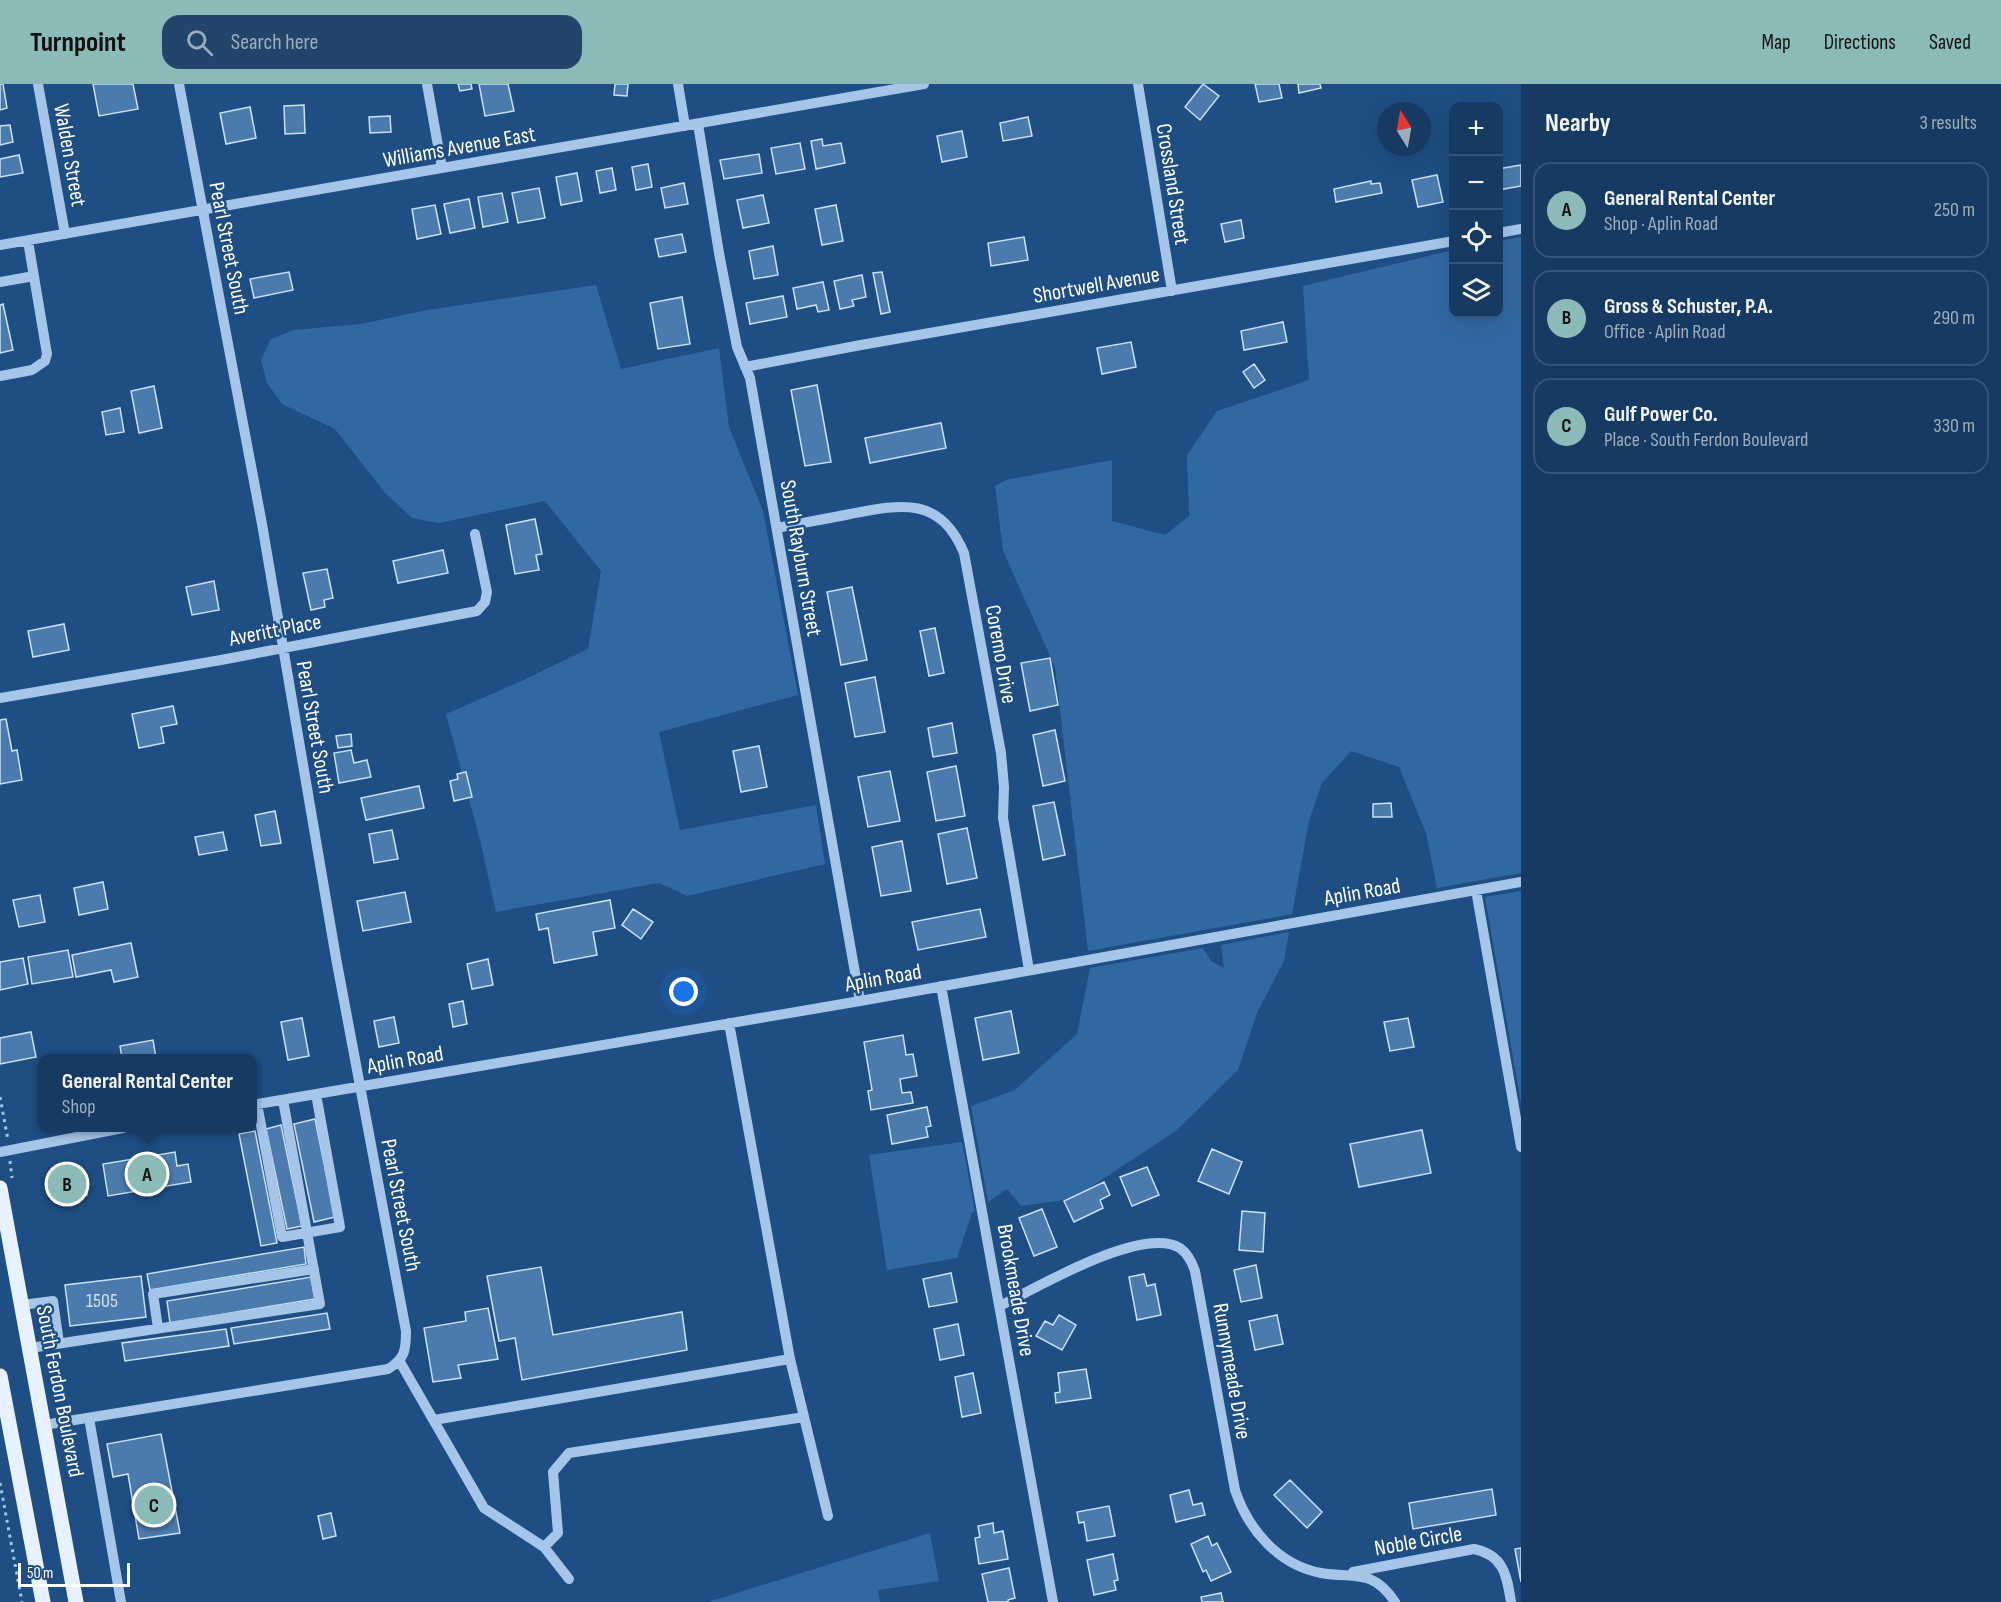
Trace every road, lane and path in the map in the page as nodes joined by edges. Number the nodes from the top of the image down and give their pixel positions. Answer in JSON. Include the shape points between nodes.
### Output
{"nodes":[{"id":1,"x":38,"y":84,"type":"edge"},
{"id":2,"x":179,"y":84,"type":"edge"},
{"id":3,"x":427,"y":84,"type":"edge"},
{"id":4,"x":678,"y":84,"type":"edge"},
{"id":5,"x":924,"y":84,"type":"edge"},
{"id":6,"x":1138,"y":84,"type":"edge"},
{"id":7,"x":698,"y":124,"type":"junction"},
{"id":8,"x":686,"y":126,"type":"junction"},
{"id":9,"x":442,"y":168,"type":"junction"},
{"id":10,"x":203,"y":211,"type":"junction"},
{"id":11,"x":1521,"y":229,"type":"edge"},
{"id":12,"x":1503,"y":232,"type":"edge"},
{"id":13,"x":65,"y":234,"type":"junction"},
{"id":14,"x":28,"y":240,"type":"junction"},
{"id":15,"x":1449,"y":242,"type":"edge"},
{"id":16,"x":0,"y":246,"type":"edge"},
{"id":17,"x":34,"y":276,"type":"junction"},
{"id":18,"x":0,"y":282,"type":"edge"},
{"id":19,"x":1172,"y":291,"type":"junction"},
{"id":20,"x":745,"y":367,"type":"junction"},
{"id":21,"x":0,"y":376,"type":"edge"},
{"id":22,"x":777,"y":528,"type":"junction"},
{"id":23,"x":475,"y":534,"type":"dead end"},
{"id":24,"x":283,"y":647,"type":"junction"},
{"id":25,"x":0,"y":698,"type":"edge"},
{"id":26,"x":1521,"y":882,"type":"edge"},
{"id":27,"x":1476,"y":890,"type":"junction"},
{"id":28,"x":1029,"y":970,"type":"junction"},
{"id":29,"x":941,"y":986,"type":"junction"},
{"id":30,"x":860,"y":1001,"type":"junction"},
{"id":31,"x":729,"y":1023,"type":"junction"},
{"id":32,"x":1515,"y":1082,"type":"edge"},
{"id":33,"x":361,"y":1087,"type":"junction"},
{"id":34,"x":315,"y":1094,"type":"junction"},
{"id":35,"x":284,"y":1100,"type":"junction"},
{"id":36,"x":257,"y":1105,"type":"edge"},
{"id":37,"x":257,"y":1115,"type":"edge"},
{"id":38,"x":102,"y":1132,"type":"edge"},
{"id":39,"x":1521,"y":1147,"type":"edge"},
{"id":40,"x":0,"y":1152,"type":"edge"},
{"id":41,"x":0,"y":1188,"type":"edge"},
{"id":42,"x":308,"y":1233,"type":"junction"},
{"id":43,"x":314,"y":1269,"type":"junction"},
{"id":44,"x":22,"y":1305,"type":"junction"},
{"id":45,"x":1000,"y":1306,"type":"junction"},
{"id":46,"x":158,"y":1328,"type":"junction"},
{"id":47,"x":59,"y":1343,"type":"junction"},
{"id":48,"x":30,"y":1348,"type":"junction"},
{"id":49,"x":790,"y":1359,"type":"junction"},
{"id":50,"x":400,"y":1362,"type":"junction"},
{"id":51,"x":0,"y":1376,"type":"edge"},
{"id":52,"x":804,"y":1417,"type":"junction"},
{"id":53,"x":88,"y":1418,"type":"junction"},
{"id":54,"x":434,"y":1420,"type":"junction"},
{"id":55,"x":44,"y":1425,"type":"junction"},
{"id":56,"x":0,"y":1483,"type":"edge"},
{"id":57,"x":828,"y":1516,"type":"dead end"},
{"id":58,"x":544,"y":1546,"type":"junction"},
{"id":59,"x":1335,"y":1575,"type":"junction"},
{"id":60,"x":569,"y":1579,"type":"dead end"},
{"id":61,"x":22,"y":1602,"type":"edge"},
{"id":62,"x":43,"y":1602,"type":"edge"},
{"id":63,"x":76,"y":1602,"type":"edge"},
{"id":64,"x":121,"y":1602,"type":"edge"},
{"id":65,"x":1053,"y":1602,"type":"edge"},
{"id":66,"x":1395,"y":1602,"type":"edge"},
{"id":67,"x":1512,"y":1602,"type":"edge"}],
"edges":[{"from":1,"to":13,"type":"street","name":"Walden Street"},
{"from":2,"to":10,"type":"street","name":"Pearl Street South"},
{"from":3,"to":9,"type":"street"},
{"from":4,"to":8,"type":"street"},
{"from":5,"to":7,"type":"street","name":"Williams Avenue East"},
{"from":6,"to":19,"type":"street","name":"Crossland Street"},
{"from":7,"to":8,"type":"street","name":"Williams Avenue East"},
{"from":7,"to":20,"type":"street","name":"South Rayburn Street","via":[[737,347]]},
{"from":8,"to":9,"type":"street","name":"Williams Avenue East"},
{"from":9,"to":10,"type":"street","name":"Williams Avenue East"},
{"from":10,"to":13,"type":"street","name":"Williams Avenue East"},
{"from":10,"to":24,"type":"street","name":"Pearl Street South"},
{"from":11,"to":12,"type":"street"},
{"from":13,"to":14,"type":"street","name":"Williams Avenue East"},
{"from":14,"to":16,"type":"street","name":"Williams Avenue East"},
{"from":14,"to":17,"type":"street"},
{"from":15,"to":19,"type":"street","name":"Shortwell Avenue"},
{"from":17,"to":18,"type":"street"},
{"from":17,"to":21,"type":"street","via":[[45,361],[32,370]]},
{"from":19,"to":20,"type":"street","name":"Shortwell Avenue"},
{"from":20,"to":22,"type":"street","name":"South Rayburn Street"},
{"from":22,"to":28,"type":"street","name":"Coremo Drive","via":[[902,506],[932,513],[958,539],[964,553],[1000,753],[1003,818]]},
{"from":22,"to":30,"type":"street","name":"South Rayburn Street"},
{"from":23,"to":24,"type":"street","name":"Averitt Place","via":[[487,592],[486,602],[477,611]]},
{"from":24,"to":25,"type":"street","name":"Averitt Place"},
{"from":24,"to":33,"type":"street","name":"Pearl Street South"},
{"from":26,"to":27,"type":"street","name":"Aplin Road"},
{"from":27,"to":28,"type":"street","name":"Aplin Road"},
{"from":27,"to":32,"type":"street"},
{"from":28,"to":29,"type":"street","name":"Aplin Road"},
{"from":29,"to":30,"type":"street","name":"Aplin Road"},
{"from":29,"to":45,"type":"street","name":"Brookmeade Drive"},
{"from":30,"to":31,"type":"street","name":"Aplin Road"},
{"from":31,"to":33,"type":"street","name":"Aplin Road"},
{"from":31,"to":49,"type":"street"},
{"from":32,"to":39,"type":"street"},
{"from":33,"to":34,"type":"street","name":"Aplin Road"},
{"from":33,"to":50,"type":"street","name":"Pearl Street South","via":[[406,1331],[406,1347]]},
{"from":34,"to":35,"type":"street","name":"Aplin Road"},
{"from":34,"to":42,"type":"street","via":[[340,1227]]},
{"from":35,"to":36,"type":"street","name":"Aplin Road"},
{"from":35,"to":42,"type":"street"},
{"from":37,"to":42,"type":"street","via":[[282,1238]]},
{"from":38,"to":40,"type":"street"},
{"from":41,"to":44,"type":"main road","name":"South Ferdon Boulevard"},
{"from":42,"to":43,"type":"street"},
{"from":43,"to":46,"type":"street","via":[[153,1294]]},
{"from":43,"to":46,"type":"street","via":[[320,1304]]},
{"from":44,"to":47,"type":"street","via":[[54,1301]]},
{"from":44,"to":48,"type":"main road","name":"South Ferdon Boulevard"},
{"from":45,"to":59,"type":"street","name":"Runnymeade Drive","via":[[1115,1251],[1161,1243],[1179,1248],[1195,1271],[1234,1490],[1240,1505],[1272,1549],[1301,1567]]},
{"from":45,"to":65,"type":"street","name":"Brookmeade Drive"},
{"from":46,"to":47,"type":"street"},
{"from":47,"to":48,"type":"street"},
{"from":48,"to":55,"type":"main road","name":"South Ferdon Boulevard"},
{"from":49,"to":52,"type":"street"},
{"from":49,"to":54,"type":"street"},
{"from":50,"to":53,"type":"street","via":[[388,1369]]},
{"from":50,"to":54,"type":"street"},
{"from":51,"to":62,"type":"main road"},
{"from":52,"to":57,"type":"street"},
{"from":52,"to":58,"type":"street","via":[[569,1453],[553,1472],[558,1533]]},
{"from":53,"to":55,"type":"street"},
{"from":53,"to":64,"type":"street"},
{"from":54,"to":58,"type":"street","via":[[484,1508]]},
{"from":55,"to":63,"type":"main road","name":"South Ferdon Boulevard"},
{"from":56,"to":61,"type":"path"},
{"from":58,"to":60,"type":"street"},
{"from":59,"to":66,"type":"street","name":"Runnymeade Drive","via":[[1359,1575],[1374,1581]]},
{"from":59,"to":67,"type":"street","name":"Noble Circle","via":[[1485,1551],[1502,1566]]}]}
